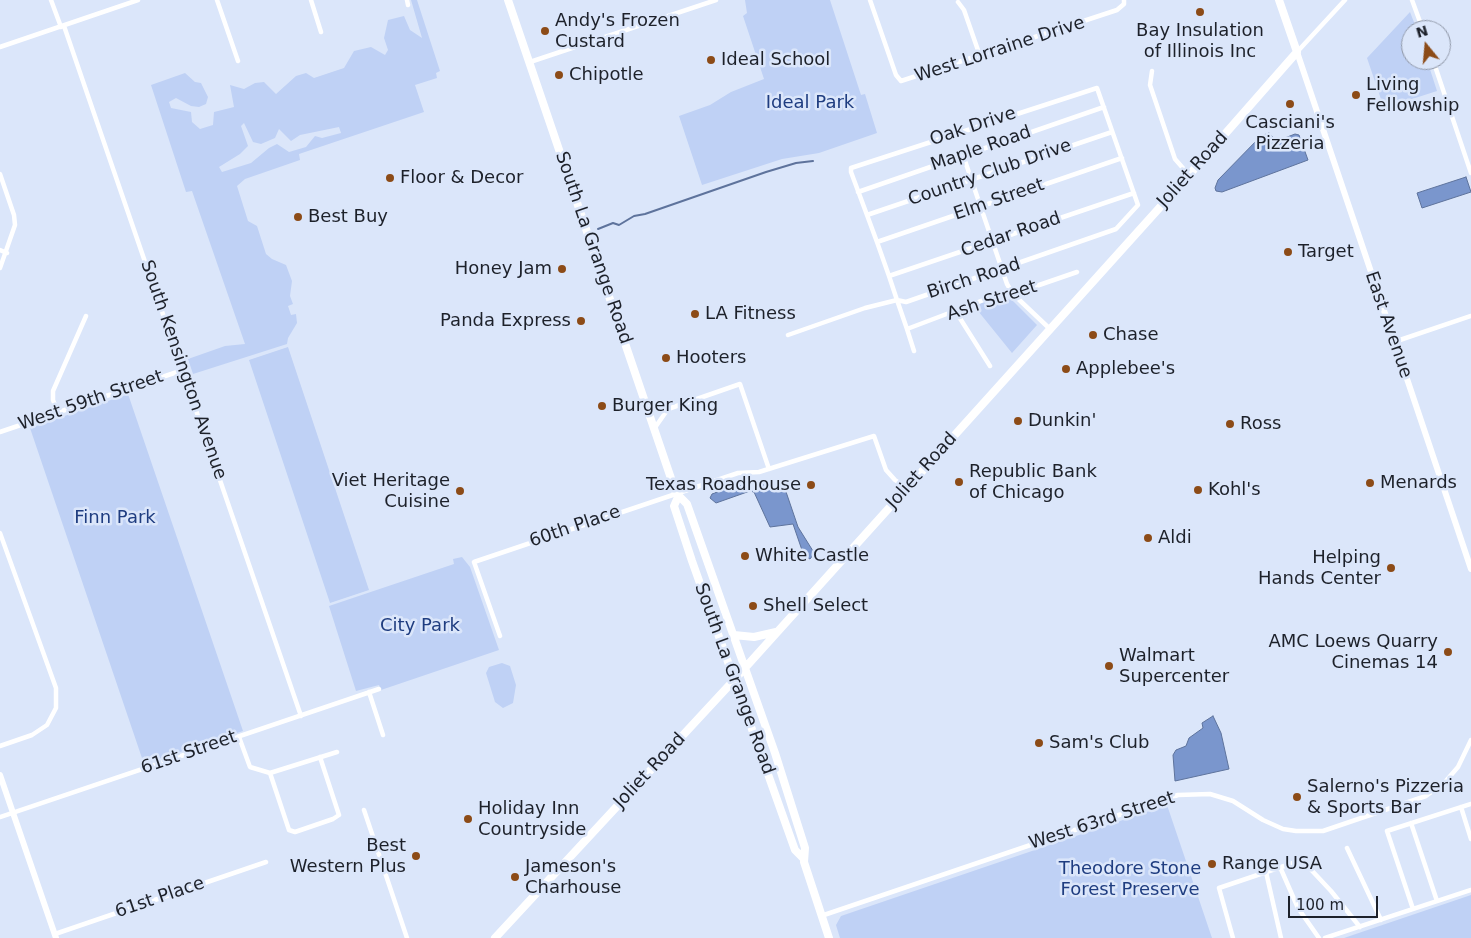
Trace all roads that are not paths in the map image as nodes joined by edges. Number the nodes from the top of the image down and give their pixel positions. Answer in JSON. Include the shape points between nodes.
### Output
{"nodes":[{"id":1,"x":52,"y":0,"type":"edge"},
{"id":2,"x":138,"y":0,"type":"edge"},
{"id":3,"x":217,"y":0,"type":"edge"},
{"id":4,"x":311,"y":0,"type":"edge"},
{"id":5,"x":508,"y":0,"type":"edge"},
{"id":6,"x":716,"y":0,"type":"edge"},
{"id":7,"x":870,"y":0,"type":"edge"},
{"id":8,"x":1279,"y":0,"type":"edge"},
{"id":9,"x":1345,"y":0,"type":"edge"},
{"id":10,"x":1412,"y":0,"type":"edge"},
{"id":11,"x":958,"y":2,"type":"dead end"},
{"id":12,"x":1124,"y":2,"type":"edge"},
{"id":13,"x":1419,"y":20,"type":"edge"},
{"id":14,"x":62,"y":26,"type":"junction"},
{"id":15,"x":322,"y":32,"type":"dead end"},
{"id":16,"x":0,"y":48,"type":"edge"},
{"id":17,"x":1297,"y":52,"type":"junction"},
{"id":18,"x":980,"y":56,"type":"junction"},
{"id":19,"x":238,"y":61,"type":"dead end"},
{"id":20,"x":530,"y":62,"type":"junction"},
{"id":21,"x":1152,"y":70,"type":"dead end"},
{"id":22,"x":1436,"y":70,"type":"edge"},
{"id":23,"x":1104,"y":107,"type":"junction"},
{"id":24,"x":1112,"y":132,"type":"junction"},
{"id":25,"x":963,"y":155,"type":"junction"},
{"id":26,"x":1122,"y":158,"type":"junction"},
{"id":27,"x":1471,"y":173,"type":"edge"},
{"id":28,"x":0,"y":174,"type":"edge"},
{"id":29,"x":1189,"y":175,"type":"junction"},
{"id":30,"x":971,"y":178,"type":"junction"},
{"id":31,"x":858,"y":192,"type":"junction"},
{"id":32,"x":1134,"y":193,"type":"junction"},
{"id":33,"x":981,"y":207,"type":"junction"},
{"id":34,"x":867,"y":215,"type":"junction"},
{"id":35,"x":877,"y":242,"type":"junction"},
{"id":36,"x":993,"y":242,"type":"junction"},
{"id":37,"x":0,"y":250,"type":"edge"},
{"id":38,"x":7,"y":253,"type":"junction"},
{"id":39,"x":0,"y":268,"type":"edge"},
{"id":40,"x":1002,"y":270,"type":"junction"},
{"id":41,"x":1077,"y":272,"type":"dead end"},
{"id":42,"x":889,"y":276,"type":"junction"},
{"id":43,"x":1013,"y":294,"type":"junction"},
{"id":44,"x":896,"y":300,"type":"junction"},
{"id":45,"x":956,"y":312,"type":"junction"},
{"id":46,"x":86,"y":316,"type":"dead end"},
{"id":47,"x":1471,"y":316,"type":"edge"},
{"id":48,"x":1050,"y":329,"type":"junction"},
{"id":49,"x":907,"y":330,"type":"junction"},
{"id":50,"x":788,"y":335,"type":"dead end"},
{"id":51,"x":1394,"y":342,"type":"junction"},
{"id":52,"x":914,"y":351,"type":"dead end"},
{"id":53,"x":990,"y":366,"type":"dead end"},
{"id":54,"x":183,"y":370,"type":"junction"},
{"id":55,"x":645,"y":401,"type":"junction"},
{"id":56,"x":668,"y":409,"type":"junction"},
{"id":57,"x":58,"y":413,"type":"junction"},
{"id":58,"x":654,"y":429,"type":"junction"},
{"id":59,"x":0,"y":432,"type":"edge"},
{"id":60,"x":768,"y":470,"type":"junction"},
{"id":61,"x":907,"y":488,"type":"junction"},
{"id":62,"x":677,"y":495,"type":"junction"},
{"id":63,"x":0,"y":532,"type":"edge"},
{"id":64,"x":1471,"y":569,"type":"edge"},
{"id":65,"x":776,"y":632,"type":"junction"},
{"id":66,"x":734,"y":635,"type":"junction"},
{"id":67,"x":500,"y":636,"type":"dead end"},
{"id":68,"x":744,"y":668,"type":"junction"},
{"id":69,"x":735,"y":679,"type":"junction"},
{"id":70,"x":379,"y":689,"type":"dead end"},
{"id":71,"x":369,"y":692,"type":"junction"},
{"id":72,"x":300,"y":716,"type":"junction"},
{"id":73,"x":383,"y":735,"type":"dead end"},
{"id":74,"x":239,"y":736,"type":"junction"},
{"id":75,"x":1471,"y":740,"type":"edge"},
{"id":76,"x":0,"y":746,"type":"edge"},
{"id":77,"x":337,"y":752,"type":"dead end"},
{"id":78,"x":320,"y":757,"type":"junction"},
{"id":79,"x":270,"y":774,"type":"junction"},
{"id":80,"x":0,"y":775,"type":"edge"},
{"id":81,"x":1471,"y":804,"type":"edge"},
{"id":82,"x":1461,"y":807,"type":"junction"},
{"id":83,"x":364,"y":810,"type":"dead end"},
{"id":84,"x":13,"y":813,"type":"junction"},
{"id":85,"x":0,"y":817,"type":"edge"},
{"id":86,"x":1411,"y":823,"type":"junction"},
{"id":87,"x":1471,"y":838,"type":"edge"},
{"id":88,"x":1347,"y":848,"type":"dead end"},
{"id":89,"x":802,"y":858,"type":"junction"},
{"id":90,"x":266,"y":862,"type":"dead end"},
{"id":91,"x":1280,"y":867,"type":"junction"},
{"id":92,"x":1266,"y":872,"type":"junction"},
{"id":93,"x":1471,"y":890,"type":"edge"},
{"id":94,"x":1437,"y":901,"type":"junction"},
{"id":95,"x":1413,"y":909,"type":"junction"},
{"id":96,"x":821,"y":916,"type":"junction"},
{"id":97,"x":1380,"y":920,"type":"junction"},
{"id":98,"x":1360,"y":927,"type":"junction"},
{"id":99,"x":55,"y":936,"type":"edge"},
{"id":100,"x":407,"y":938,"type":"edge"},
{"id":101,"x":495,"y":938,"type":"edge"},
{"id":102,"x":829,"y":938,"type":"edge"},
{"id":103,"x":1233,"y":938,"type":"edge"},
{"id":104,"x":1281,"y":938,"type":"edge"},
{"id":105,"x":1319,"y":938,"type":"edge"},
{"id":106,"x":1325,"y":938,"type":"edge"}],
"edges":[{"from":1,"to":14,"type":"street","name":"South Kensington Avenue"},
{"from":2,"to":14,"type":"street"},
{"from":3,"to":19,"type":"street"},
{"from":4,"to":15,"type":"street"},
{"from":5,"to":20,"type":"main road","name":"South La Grange Road"},
{"from":6,"to":20,"type":"street"},
{"from":7,"to":18,"type":"street","name":"West Lorraine Drive","via":[[896,75],[902,81]]},
{"from":8,"to":17,"type":"main road"},
{"from":9,"to":17,"type":"street","name":"Joliet Road"},
{"from":10,"to":13,"type":"street"},
{"from":11,"to":18,"type":"street","via":[[964,10]]},
{"from":12,"to":18,"type":"street","name":"West Lorraine Drive","via":[[1117,10]]},
{"from":14,"to":16,"type":"street"},
{"from":14,"to":54,"type":"street","name":"South Kensington Avenue"},
{"from":17,"to":29,"type":"main road","name":"Joliet Road"},
{"from":17,"to":51,"type":"street","name":"East Avenue"},
{"from":20,"to":55,"type":"main road","name":"South La Grange Road"},
{"from":21,"to":29,"type":"street","via":[[1150,85],[1176,159]]},
{"from":22,"to":27,"type":"street"},
{"from":23,"to":24,"type":"street"},
{"from":23,"to":25,"type":"street","name":"Maple Road"},
{"from":23,"to":31,"type":"street","name":"Oak Drive","via":[[1097,88],[850,168]]},
{"from":24,"to":26,"type":"street"},
{"from":24,"to":30,"type":"street","name":"Country Club Drive"},
{"from":25,"to":30,"type":"street"},
{"from":25,"to":31,"type":"street","name":"Maple Road"},
{"from":26,"to":32,"type":"street"},
{"from":26,"to":33,"type":"street","name":"Elm Street"},
{"from":28,"to":38,"type":"street","via":[[15,225]]},
{"from":29,"to":48,"type":"main road","name":"Joliet Road"},
{"from":30,"to":33,"type":"street"},
{"from":30,"to":34,"type":"street","name":"Country Club Drive"},
{"from":31,"to":34,"type":"street"},
{"from":32,"to":36,"type":"street","name":"Cedar Road"},
{"from":32,"to":40,"type":"street","name":"Birch Road","via":[[1138,204],[1113,231]]},
{"from":33,"to":35,"type":"street","name":"Elm Street"},
{"from":33,"to":36,"type":"street"},
{"from":34,"to":35,"type":"street"},
{"from":35,"to":42,"type":"street"},
{"from":36,"to":40,"type":"street"},
{"from":36,"to":42,"type":"street","name":"Cedar Road"},
{"from":37,"to":38,"type":"street"},
{"from":38,"to":39,"type":"street"},
{"from":40,"to":43,"type":"street"},
{"from":40,"to":44,"type":"street","name":"Birch Road","via":[[906,302]]},
{"from":41,"to":43,"type":"street","name":"Ash Street"},
{"from":42,"to":44,"type":"street"},
{"from":43,"to":45,"type":"street","name":"Ash Street","via":[[1002,293]]},
{"from":43,"to":48,"type":"street"},
{"from":44,"to":49,"type":"street"},
{"from":44,"to":50,"type":"street","name":"Birch Road"},
{"from":45,"to":49,"type":"street","name":"Ash Street"},
{"from":45,"to":53,"type":"street"},
{"from":46,"to":57,"type":"street","via":[[53,391]]},
{"from":47,"to":51,"type":"street"},
{"from":48,"to":61,"type":"main road","name":"Joliet Road"},
{"from":49,"to":52,"type":"street"},
{"from":51,"to":64,"type":"street","name":"East Avenue"},
{"from":54,"to":57,"type":"street","name":"West 59th Street"},
{"from":54,"to":72,"type":"street","name":"South Kensington Avenue"},
{"from":55,"to":56,"type":"street"},
{"from":55,"to":58,"type":"main road","name":"South La Grange Road"},
{"from":56,"to":58,"type":"street"},
{"from":56,"to":60,"type":"street","via":[[740,384]]},
{"from":57,"to":59,"type":"street","name":"West 59th Street"},
{"from":58,"to":62,"type":"main road","name":"South La Grange Road"},
{"from":60,"to":61,"type":"street","via":[[874,436],[886,470]]},
{"from":60,"to":62,"type":"street","via":[[738,473]]},
{"from":61,"to":65,"type":"main road","name":"Joliet Road"},
{"from":62,"to":66,"type":"main road","name":"South La Grange Road","via":[[687,504]]},
{"from":62,"to":67,"type":"street","name":"60th Place","via":[[474,562]]},
{"from":62,"to":69,"type":"main road","name":"South La Grange Road","via":[[674,506]]},
{"from":63,"to":76,"type":"street","via":[[56,688],[56,708],[47,725],[32,735]]},
{"from":65,"to":66,"type":"main road","via":[[754,637]]},
{"from":65,"to":68,"type":"main road","name":"Joliet Road"},
{"from":66,"to":68,"type":"main road","name":"South La Grange Road"},
{"from":68,"to":69,"type":"main road","name":"Joliet Road"},
{"from":68,"to":89,"type":"main road","name":"South La Grange Road","via":[[800,830],[805,848]]},
{"from":69,"to":89,"type":"main road","name":"South La Grange Road","via":[[795,850]]},
{"from":69,"to":101,"type":"main road","name":"Joliet Road"},
{"from":70,"to":71,"type":"street","name":"61st Street"},
{"from":71,"to":72,"type":"street","name":"61st Street"},
{"from":71,"to":73,"type":"street"},
{"from":72,"to":74,"type":"street","name":"61st Street"},
{"from":74,"to":79,"type":"street","via":[[250,767]]},
{"from":74,"to":84,"type":"street","name":"61st Street"},
{"from":75,"to":96,"type":"street","name":"West 63rd Street","via":[[1458,767],[1426,796],[1323,831],[1283,829],[1233,801],[1210,794],[1178,795]]},
{"from":77,"to":78,"type":"street"},
{"from":78,"to":79,"type":"street"},
{"from":78,"to":79,"type":"street","via":[[338,815],[295,832],[289,830]]},
{"from":80,"to":84,"type":"street"},
{"from":81,"to":82,"type":"street"},
{"from":82,"to":86,"type":"street"},
{"from":82,"to":87,"type":"street"},
{"from":83,"to":100,"type":"street"},
{"from":84,"to":85,"type":"street","name":"61st Street"},
{"from":84,"to":99,"type":"street"},
{"from":86,"to":94,"type":"street"},
{"from":86,"to":95,"type":"street","via":[[1387,831]]},
{"from":88,"to":97,"type":"street"},
{"from":89,"to":96,"type":"main road","name":"South La Grange Road"},
{"from":90,"to":99,"type":"street","name":"61st Place"},
{"from":91,"to":92,"type":"street"},
{"from":91,"to":98,"type":"street","via":[[1302,860]]},
{"from":91,"to":105,"type":"street","via":[[1298,908]]},
{"from":92,"to":103,"type":"street","via":[[1218,888]]},
{"from":92,"to":104,"type":"street"},
{"from":93,"to":94,"type":"street"},
{"from":94,"to":95,"type":"street"},
{"from":95,"to":97,"type":"street"},
{"from":96,"to":102,"type":"main road","name":"South La Grange Road"},
{"from":97,"to":98,"type":"street"},
{"from":98,"to":106,"type":"street"}]}
